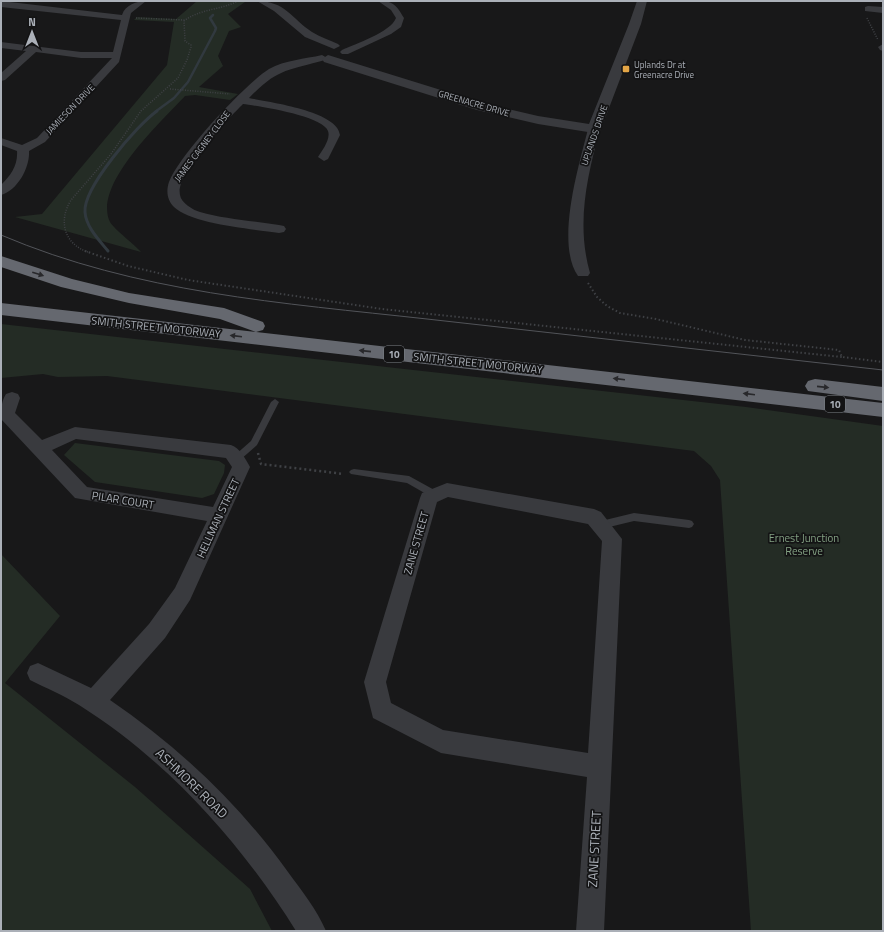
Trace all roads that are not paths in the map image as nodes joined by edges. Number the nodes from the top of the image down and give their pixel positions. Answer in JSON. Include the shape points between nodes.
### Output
{"nodes":[{"id":1,"x":142,"y":1,"type":"edge"},
{"id":2,"x":150,"y":1,"type":"edge"},
{"id":3,"x":262,"y":1,"type":"edge"},
{"id":4,"x":382,"y":1,"type":"edge"},
{"id":5,"x":642,"y":1,"type":"edge"},
{"id":6,"x":1,"y":4,"type":"edge"},
{"id":7,"x":868,"y":9,"type":"road end"},
{"id":8,"x":883,"y":10,"type":"edge"},
{"id":9,"x":126,"y":17,"type":"junction"},
{"id":10,"x":309,"y":35,"type":"junction"},
{"id":11,"x":1,"y":45,"type":"edge"},
{"id":12,"x":34,"y":49,"type":"junction"},
{"id":13,"x":339,"y":50,"type":"junction"},
{"id":14,"x":117,"y":55,"type":"junction"},
{"id":15,"x":320,"y":55,"type":"junction"},
{"id":16,"x":356,"y":67,"type":"junction"},
{"id":17,"x":1,"y":78,"type":"edge"},
{"id":18,"x":243,"y":98,"type":"junction"},
{"id":19,"x":594,"y":130,"type":"junction"},
{"id":20,"x":1,"y":141,"type":"edge"},
{"id":21,"x":23,"y":148,"type":"junction"},
{"id":22,"x":324,"y":157,"type":"dead end"},
{"id":23,"x":1,"y":191,"type":"edge"},
{"id":24,"x":279,"y":229,"type":"dead end"},
{"id":25,"x":1,"y":261,"type":"edge"},
{"id":26,"x":583,"y":273,"type":"road end"},
{"id":27,"x":1,"y":295,"type":"edge"},
{"id":28,"x":1,"y":309,"type":"edge"},
{"id":29,"x":256,"y":326,"type":"junction"},
{"id":30,"x":883,"y":394,"type":"edge"},
{"id":31,"x":12,"y":398,"type":"dead end"},
{"id":32,"x":275,"y":402,"type":"dead end"},
{"id":33,"x":883,"y":410,"type":"edge"},
{"id":34,"x":38,"y":449,"type":"junction"},
{"id":35,"x":236,"y":458,"type":"junction"},
{"id":36,"x":354,"y":472,"type":"road end"},
{"id":37,"x":435,"y":495,"type":"junction"},
{"id":38,"x":219,"y":516,"type":"junction"},
{"id":39,"x":689,"y":524,"type":"dead end"},
{"id":40,"x":601,"y":525,"type":"junction"},
{"id":41,"x":38,"y":672,"type":"dead end"},
{"id":42,"x":94,"y":701,"type":"junction"},
{"id":43,"x":598,"y":767,"type":"junction"},
{"id":44,"x":312,"y":931,"type":"edge"},
{"id":45,"x":590,"y":931,"type":"edge"}],
"edges":[{"from":1,"to":9,"type":"street","via":[[128,12]]},
{"from":2,"to":9,"type":"street","via":[[136,13]]},
{"from":3,"to":10,"type":"street","name":"GREENACRE DRIVE","via":[[278,9]]},
{"from":4,"to":13,"type":"street","via":[[397,12],[400,21],[388,32]]},
{"from":5,"to":19,"type":"street","name":"UPLANDS DRIVE"},
{"from":6,"to":9,"type":"street"},
{"from":7,"to":8,"type":"street"},
{"from":9,"to":14,"type":"street","name":"JAMIESON DRIVE"},
{"from":10,"to":13,"type":"street","name":"GREENACRE DRIVE"},
{"from":10,"to":15,"type":"street","name":"GREENACRE DRIVE"},
{"from":11,"to":12,"type":"street"},
{"from":12,"to":14,"type":"street","via":[[80,55]]},
{"from":12,"to":17,"type":"street"},
{"from":13,"to":15,"type":"street"},
{"from":13,"to":16,"type":"street","name":"GREENACRE DRIVE"},
{"from":14,"to":21,"type":"street","name":"JAMIESON DRIVE","via":[[112,65],[45,136]]},
{"from":15,"to":16,"type":"street","name":"GREENACRE DRIVE"},
{"from":15,"to":18,"type":"street","name":"JAMES CAGNEY CLOSE","via":[[272,73]]},
{"from":16,"to":19,"type":"street","name":"GREENACRE DRIVE","via":[[482,107]]},
{"from":18,"to":22,"type":"street","via":[[312,115],[331,124],[335,133]]},
{"from":18,"to":24,"type":"street","name":"JAMES CAGNEY CLOSE","via":[[222,118],[179,174],[172,192],[179,205],[196,215]]},
{"from":19,"to":26,"type":"street","name":"UPLANDS DRIVE","via":[[583,165],[578,202],[576,250]]},
{"from":20,"to":21,"type":"street"},
{"from":21,"to":23,"type":"street","via":[[24,158],[20,171]]},
{"from":25,"to":29,"type":"highway","one_way":true,"via":[[67,283],[129,298],[224,314]]},
{"from":27,"to":29,"type":"highway","name":"SMITH STREET MOTORWAY","number":"10"},
{"from":33,"to":28,"type":"highway","name":"SMITH STREET MOTORWAY","number":"10","one_way":true},
{"from":29,"to":30,"type":"highway","name":"SMITH STREET MOTORWAY","number":"10","one_way":true},
{"from":31,"to":34,"type":"street","name":"PILAR COURT","via":[[6,414]]},
{"from":32,"to":35,"type":"lane","via":[[254,443]]},
{"from":34,"to":35,"type":"street","via":[[75,432],[231,452]]},
{"from":34,"to":38,"type":"street","name":"PILAR COURT","via":[[82,494]]},
{"from":35,"to":38,"type":"street","name":"HELLMAN STREET","via":[[241,467]]},
{"from":36,"to":37,"type":"lane","via":[[409,480]]},
{"from":37,"to":40,"type":"street","name":"ZANE STREET","via":[[447,490],[532,505],[594,517]]},
{"from":37,"to":43,"type":"street","name":"ZANE STREET","via":[[429,498],[375,682],[381,710],[441,740]]},
{"from":38,"to":42,"type":"street","name":"HELLMAN STREET","via":[[183,594],[157,632]]},
{"from":39,"to":40,"type":"lane","via":[[634,517]]},
{"from":40,"to":43,"type":"street","name":"ZANE STREET","via":[[612,539]]},
{"from":41,"to":42,"type":"street","name":"ASHMORE ROAD"},
{"from":42,"to":44,"type":"street","name":"ASHMORE ROAD","via":[[170,759],[233,823],[299,909]]},
{"from":43,"to":45,"type":"street","name":"ZANE STREET"}]}
